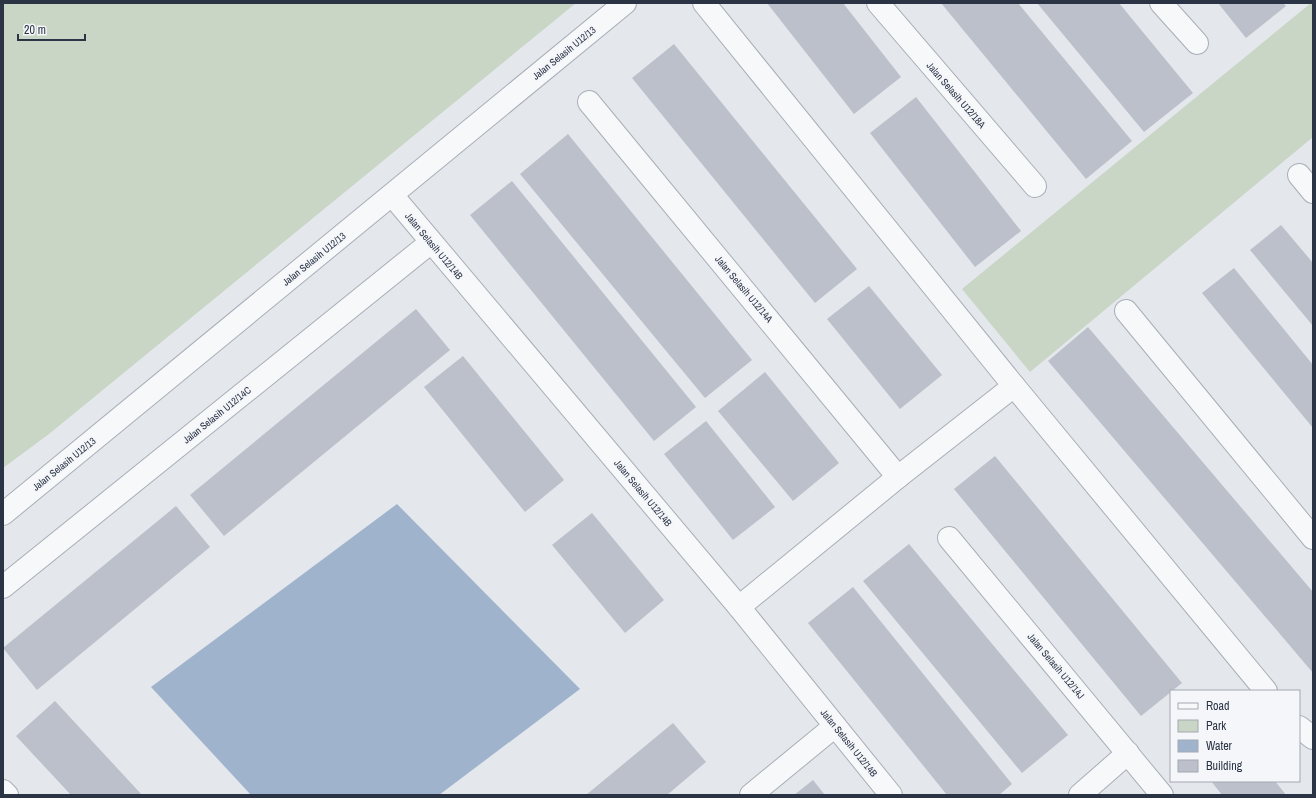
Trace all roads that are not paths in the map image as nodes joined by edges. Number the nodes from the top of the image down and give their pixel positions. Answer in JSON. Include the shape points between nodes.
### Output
{"nodes":[{"id":1,"x":625,"y":3,"type":"edge"},
{"id":2,"x":704,"y":3,"type":"edge"},
{"id":3,"x":878,"y":3,"type":"edge"},
{"id":4,"x":1162,"y":3,"type":"edge"},
{"id":5,"x":1197,"y":43,"type":"dead end"},
{"id":6,"x":589,"y":102,"type":"dead end"},
{"id":7,"x":1299,"y":175,"type":"dead end"},
{"id":8,"x":1035,"y":186,"type":"dead end"},
{"id":9,"x":1313,"y":192,"type":"edge"},
{"id":10,"x":392,"y":195,"type":"junction"},
{"id":11,"x":430,"y":243,"type":"junction"},
{"id":12,"x":1126,"y":311,"type":"dead end"},
{"id":13,"x":1014,"y":386,"type":"junction"},
{"id":14,"x":898,"y":477,"type":"junction"},
{"id":15,"x":3,"y":514,"type":"edge"},
{"id":16,"x":950,"y":538,"type":"dead end"},
{"id":17,"x":1313,"y":538,"type":"edge"},
{"id":18,"x":3,"y":587,"type":"edge"},
{"id":19,"x":739,"y":608,"type":"junction"},
{"id":20,"x":1265,"y":690,"type":"edge"},
{"id":21,"x":835,"y":726,"type":"junction"},
{"id":22,"x":1300,"y":728,"type":"edge"},
{"id":23,"x":1313,"y":738,"type":"edge"},
{"id":24,"x":1128,"y":754,"type":"junction"},
{"id":25,"x":3,"y":791,"type":"edge"},
{"id":26,"x":7,"y":795,"type":"edge"},
{"id":27,"x":751,"y":795,"type":"edge"},
{"id":28,"x":891,"y":795,"type":"edge"},
{"id":29,"x":1080,"y":795,"type":"edge"},
{"id":30,"x":1162,"y":795,"type":"edge"}],
"edges":[{"from":1,"to":10,"type":"street","name":"Jalan Selasih U12/13"},
{"from":2,"to":13,"type":"street"},
{"from":3,"to":8,"type":"street","name":"Jalan Selasih U12/18A"},
{"from":4,"to":5,"type":"street"},
{"from":6,"to":14,"type":"street","name":"Jalan Selasih U12/14A"},
{"from":7,"to":9,"type":"street"},
{"from":10,"to":11,"type":"street","name":"Jalan Selasih U12/14B"},
{"from":10,"to":15,"type":"street","name":"Jalan Selasih U12/13"},
{"from":11,"to":18,"type":"street","name":"Jalan Selasih U12/14C"},
{"from":11,"to":19,"type":"street","name":"Jalan Selasih U12/14B"},
{"from":12,"to":17,"type":"street"},
{"from":13,"to":14,"type":"street"},
{"from":13,"to":20,"type":"street"},
{"from":14,"to":19,"type":"street"},
{"from":16,"to":24,"type":"street","name":"Jalan Selasih U12/14J"},
{"from":19,"to":21,"type":"street","name":"Jalan Selasih U12/14B"},
{"from":21,"to":27,"type":"street"},
{"from":21,"to":28,"type":"street","name":"Jalan Selasih U12/14B"},
{"from":22,"to":23,"type":"street"},
{"from":24,"to":29,"type":"street"},
{"from":24,"to":30,"type":"street","name":"Jalan Selasih U12/14J"},
{"from":25,"to":26,"type":"street"}]}
